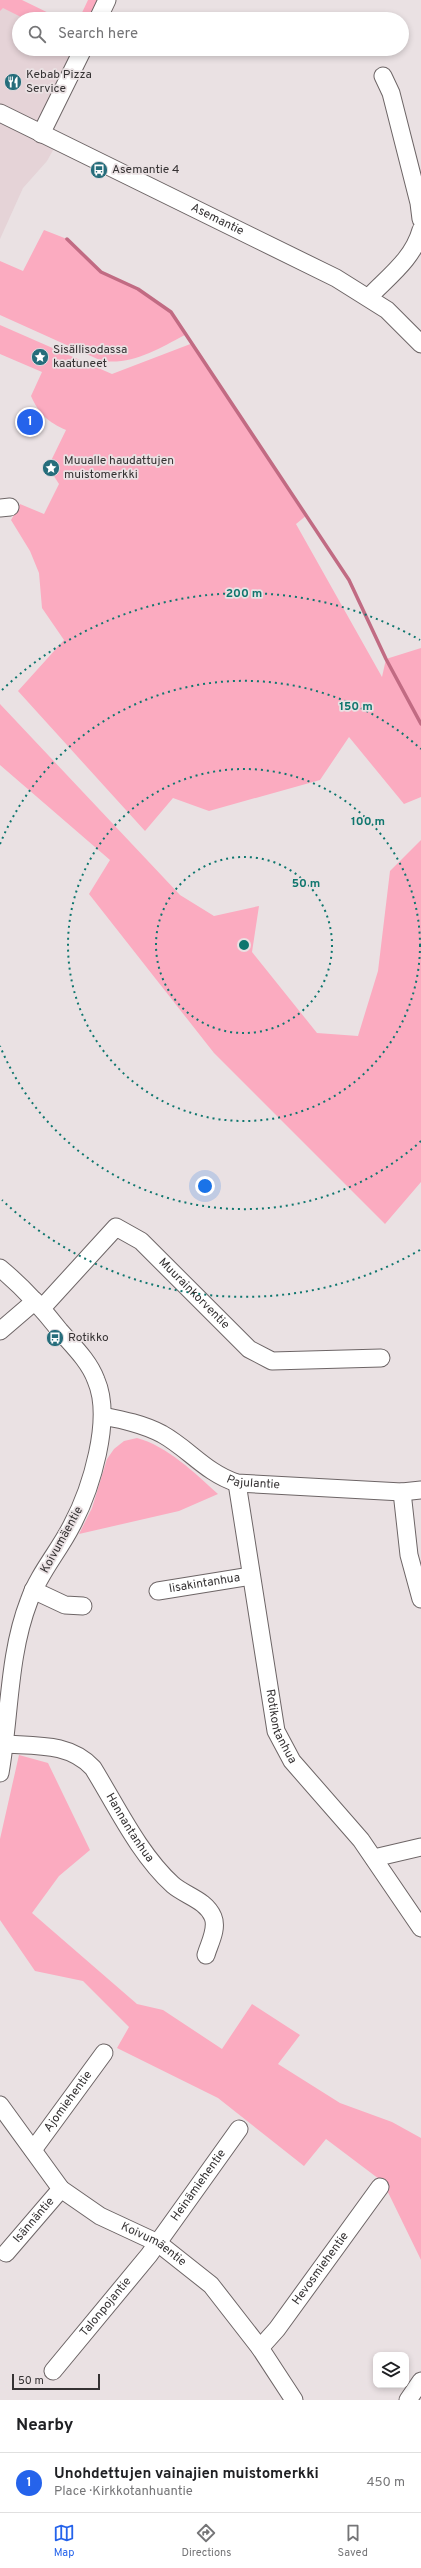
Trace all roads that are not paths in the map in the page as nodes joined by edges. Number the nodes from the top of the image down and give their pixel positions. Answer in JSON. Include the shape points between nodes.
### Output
{"nodes":[{"id":1,"x":107,"y":0,"type":"edge"},
{"id":2,"x":101,"y":12,"type":"edge"},
{"id":3,"x":80,"y":56,"type":"edge"},
{"id":4,"x":383,"y":76,"type":"dead end"},
{"id":5,"x":0,"y":113,"type":"edge"},
{"id":6,"x":41,"y":134,"type":"junction"},
{"id":7,"x":421,"y":219,"type":"edge"},
{"id":8,"x":421,"y":230,"type":"edge"},
{"id":9,"x":369,"y":298,"type":"junction"},
{"id":10,"x":421,"y":344,"type":"edge"},
{"id":11,"x":0,"y":1268,"type":"edge"},
{"id":12,"x":39,"y":1304,"type":"junction"},
{"id":13,"x":0,"y":1331,"type":"edge"},
{"id":14,"x":381,"y":1358,"type":"dead end"},
{"id":15,"x":103,"y":1416,"type":"junction"},
{"id":16,"x":237,"y":1483,"type":"junction"},
{"id":17,"x":421,"y":1490,"type":"edge"},
{"id":18,"x":402,"y":1492,"type":"junction"},
{"id":19,"x":251,"y":1576,"type":"junction"},
{"id":20,"x":33,"y":1590,"type":"junction"},
{"id":21,"x":158,"y":1591,"type":"dead end"},
{"id":22,"x":421,"y":1598,"type":"edge"},
{"id":23,"x":83,"y":1606,"type":"dead end"},
{"id":24,"x":5,"y":1744,"type":"junction"},
{"id":25,"x":0,"y":1773,"type":"edge"},
{"id":26,"x":421,"y":1847,"type":"edge"},
{"id":27,"x":374,"y":1858,"type":"junction"},
{"id":28,"x":421,"y":1928,"type":"edge"},
{"id":29,"x":206,"y":1955,"type":"dead end"},
{"id":30,"x":104,"y":2053,"type":"dead end"},
{"id":31,"x":0,"y":2105,"type":"edge"},
{"id":32,"x":239,"y":2129,"type":"dead end"},
{"id":33,"x":33,"y":2150,"type":"junction"},
{"id":34,"x":380,"y":2187,"type":"dead end"},
{"id":35,"x":61,"y":2189,"type":"junction"},
{"id":36,"x":158,"y":2243,"type":"junction"},
{"id":37,"x":6,"y":2252,"type":"dead end"},
{"id":38,"x":260,"y":2348,"type":"junction"},
{"id":39,"x":53,"y":2371,"type":"dead end"},
{"id":40,"x":421,"y":2381,"type":"edge"},
{"id":41,"x":294,"y":2400,"type":"edge"},
{"id":42,"x":408,"y":2400,"type":"edge"}],
"edges":[{"from":1,"to":2,"type":"street"},
{"from":3,"to":6,"type":"street"},
{"from":4,"to":7,"type":"street","via":[[391,93]]},
{"from":5,"to":6,"type":"street","name":"Asemantie"},
{"from":6,"to":9,"type":"street","name":"Asemantie","via":[[336,278]]},
{"from":8,"to":9,"type":"street","via":[[418,242],[407,259]]},
{"from":9,"to":10,"type":"street","name":"Asemantie","via":[[387,310]]},
{"from":11,"to":12,"type":"street","name":"Koivumäentie"},
{"from":12,"to":13,"type":"street"},
{"from":12,"to":14,"type":"street","name":"Muurainkorventie","via":[[116,1228],[141,1241],[249,1350],[259,1356],[272,1361]]},
{"from":12,"to":15,"type":"street","name":"Koivumäentie","via":[[84,1360],[96,1380]]},
{"from":15,"to":16,"type":"street","name":"Pajulantie","via":[[144,1426],[163,1435],[213,1473]]},
{"from":15,"to":20,"type":"street","name":"Koivumäentie","via":[[87,1493],[72,1526]]},
{"from":16,"to":18,"type":"street","name":"Pajulantie"},
{"from":16,"to":19,"type":"street","name":"Rotikontanhua"},
{"from":17,"to":18,"type":"street","name":"Pajulantie"},
{"from":18,"to":22,"type":"street","via":[[409,1555]]},
{"from":19,"to":21,"type":"street","name":"Iisakintanhua"},
{"from":19,"to":27,"type":"street","name":"Rotikontanhua","via":[[276,1731],[299,1770]]},
{"from":20,"to":23,"type":"street","via":[[65,1605]]},
{"from":20,"to":24,"type":"street","name":"Koivumäentie","via":[[17,1641]]},
{"from":24,"to":25,"type":"street","name":"Koivumäentie"},
{"from":24,"to":29,"type":"street","name":"Hannantanhua","via":[[52,1747],[83,1757],[93,1768],[154,1865],[174,1886],[202,1903],[213,1917],[214,1929]]},
{"from":26,"to":27,"type":"street"},
{"from":27,"to":28,"type":"street","name":"Rotikontanhua"},
{"from":30,"to":33,"type":"street","name":"Ajomiehentie"},
{"from":31,"to":33,"type":"street","name":"Koivumäentie"},
{"from":32,"to":36,"type":"street","name":"Heinämiehentie"},
{"from":33,"to":35,"type":"street","name":"Koivumäentie"},
{"from":34,"to":38,"type":"street","name":"Hevosmiehentie","via":[[277,2329]]},
{"from":35,"to":36,"type":"street","name":"Koivumäentie","via":[[100,2216]]},
{"from":35,"to":37,"type":"street","name":"Isännäntie"},
{"from":36,"to":38,"type":"street","name":"Koivumäentie","via":[[211,2286]]},
{"from":36,"to":39,"type":"street","name":"Talonpojantie"},
{"from":38,"to":41,"type":"street","name":"Koivumäentie"},
{"from":40,"to":42,"type":"street"}]}
